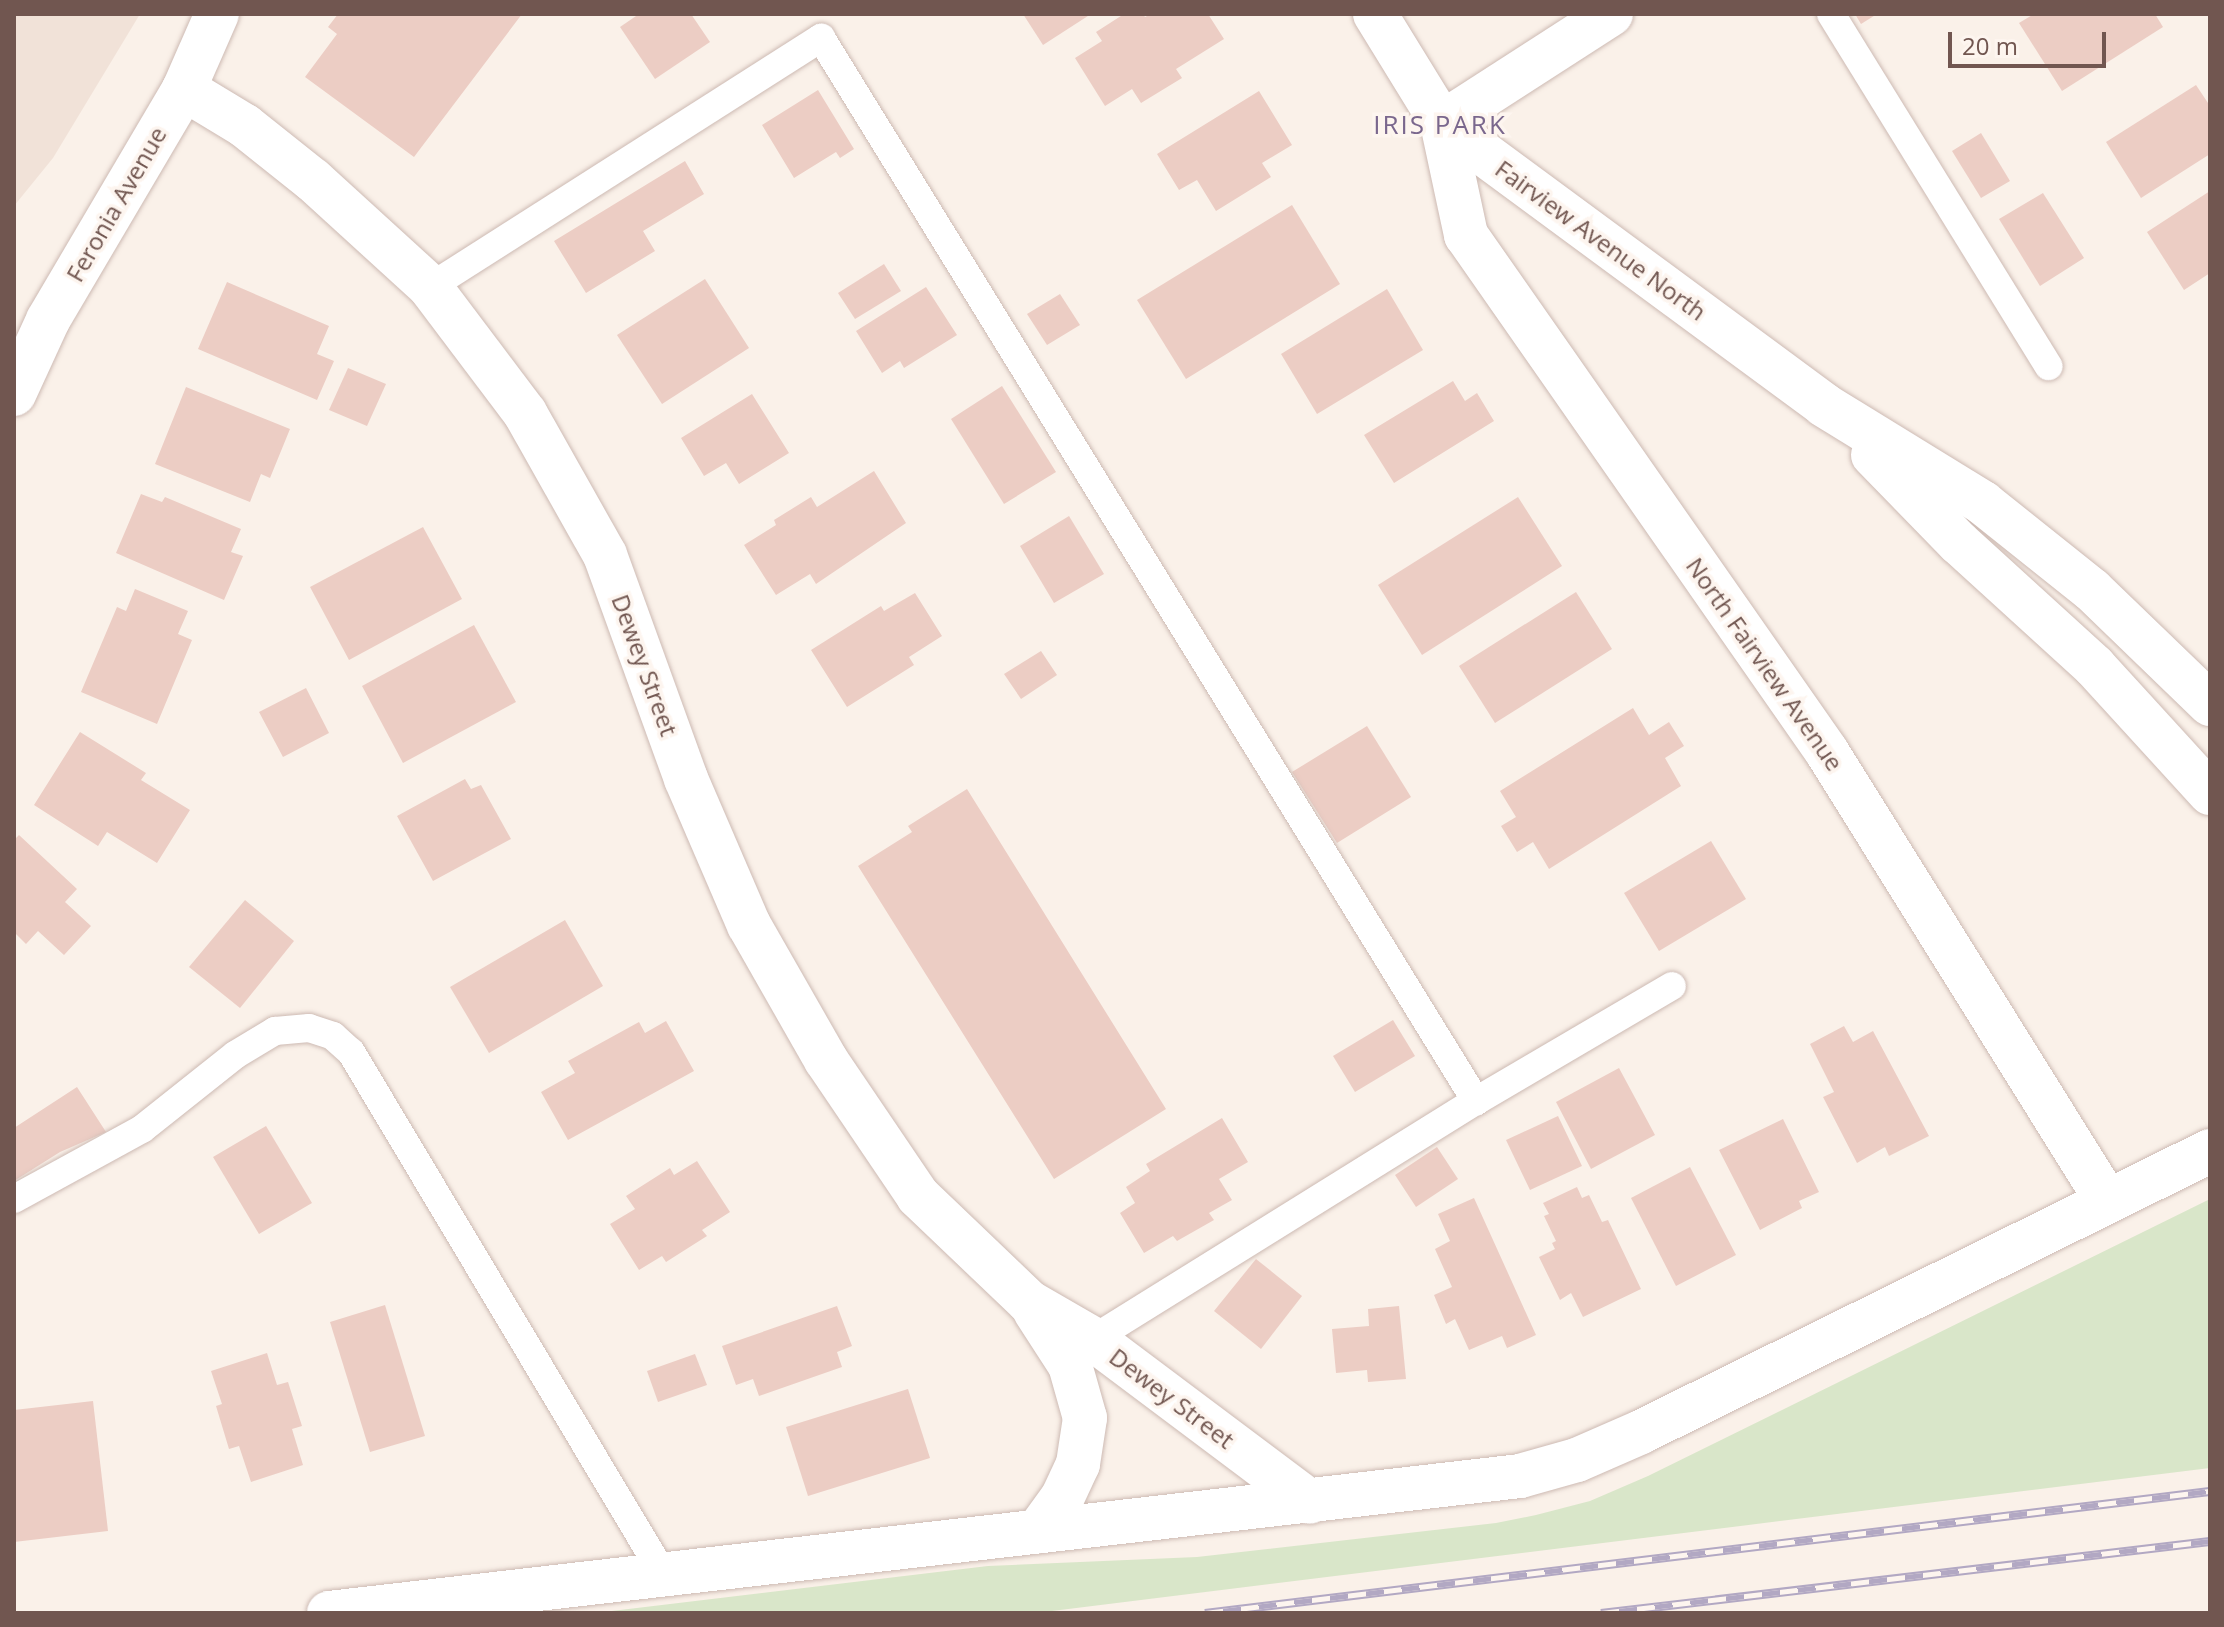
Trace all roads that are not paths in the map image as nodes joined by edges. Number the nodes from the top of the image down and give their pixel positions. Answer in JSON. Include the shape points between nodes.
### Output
{"nodes":[{"id":1,"x":217,"y":14,"type":"edge"},
{"id":2,"x":1375,"y":14,"type":"edge"},
{"id":3,"x":1611,"y":14,"type":"edge"},
{"id":4,"x":1831,"y":14,"type":"edge"},
{"id":5,"x":822,"y":26,"type":"edge"},
{"id":6,"x":184,"y":89,"type":"junction"},
{"id":7,"x":1442,"y":123,"type":"junction"},
{"id":8,"x":430,"y":287,"type":"junction"},
{"id":9,"x":24,"y":350,"type":"edge"},
{"id":10,"x":2048,"y":366,"type":"dead end"},
{"id":11,"x":14,"y":394,"type":"edge"},
{"id":12,"x":1824,"y":405,"type":"junction"},
{"id":13,"x":2210,"y":704,"type":"edge"},
{"id":14,"x":2210,"y":793,"type":"edge"},
{"id":15,"x":1672,"y":986,"type":"dead end"},
{"id":16,"x":1476,"y":1101,"type":"junction"},
{"id":17,"x":2199,"y":1157,"type":"edge"},
{"id":18,"x":14,"y":1199,"type":"edge"},
{"id":19,"x":2107,"y":1201,"type":"junction"},
{"id":20,"x":1029,"y":1302,"type":"junction"},
{"id":21,"x":1093,"y":1339,"type":"junction"},
{"id":22,"x":1310,"y":1502,"type":"junction"},
{"id":23,"x":1038,"y":1531,"type":"junction"},
{"id":24,"x":663,"y":1574,"type":"junction"},
{"id":25,"x":329,"y":1613,"type":"edge"}],
"edges":[{"from":1,"to":6,"type":"street","name":"Feronia Avenue"},
{"from":2,"to":7,"type":"street","name":"Fairview Avenue North"},
{"from":3,"to":7,"type":"street"},
{"from":4,"to":10,"type":"lane"},
{"from":5,"to":8,"type":"lane"},
{"from":5,"to":16,"type":"lane"},
{"from":6,"to":8,"type":"street","name":"Dewey Street","via":[[245,126],[313,180]]},
{"from":6,"to":9,"type":"street","name":"Feronia Avenue","via":[[48,320]]},
{"from":7,"to":12,"type":"street","name":"Fairview Avenue North"},
{"from":7,"to":19,"type":"street","name":"North Fairview Avenue","via":[[1466,235],[1827,752]]},
{"from":8,"to":20,"type":"street","name":"Dewey Street","via":[[525,413],[605,555],[686,779],[781,985],[918,1196]]},
{"from":9,"to":11,"type":"street","name":"Feronia Avenue"},
{"from":12,"to":13,"type":"street","name":"Fairview Avenue North","via":[[1983,503],[2036,544],[2092,590]]},
{"from":12,"to":14,"type":"street","name":"Fairview Avenue North","via":[[1959,543],[2094,666]]},
{"from":15,"to":16,"type":"lane"},
{"from":16,"to":21,"type":"lane"},
{"from":17,"to":19,"type":"street"},
{"from":18,"to":24,"type":"lane","via":[[142,1129],[235,1055],[275,1031],[309,1028],[333,1036],[351,1052]]},
{"from":19,"to":22,"type":"street","via":[[1577,1460],[1520,1476]]},
{"from":20,"to":21,"type":"street","name":"Dewey Street"},
{"from":20,"to":23,"type":"street","name":"Dewey Street","via":[[1070,1365],[1085,1418],[1078,1464]]},
{"from":21,"to":22,"type":"street","name":"Dewey Street"},
{"from":22,"to":23,"type":"street"},
{"from":23,"to":24,"type":"street"},
{"from":24,"to":25,"type":"street"}]}
